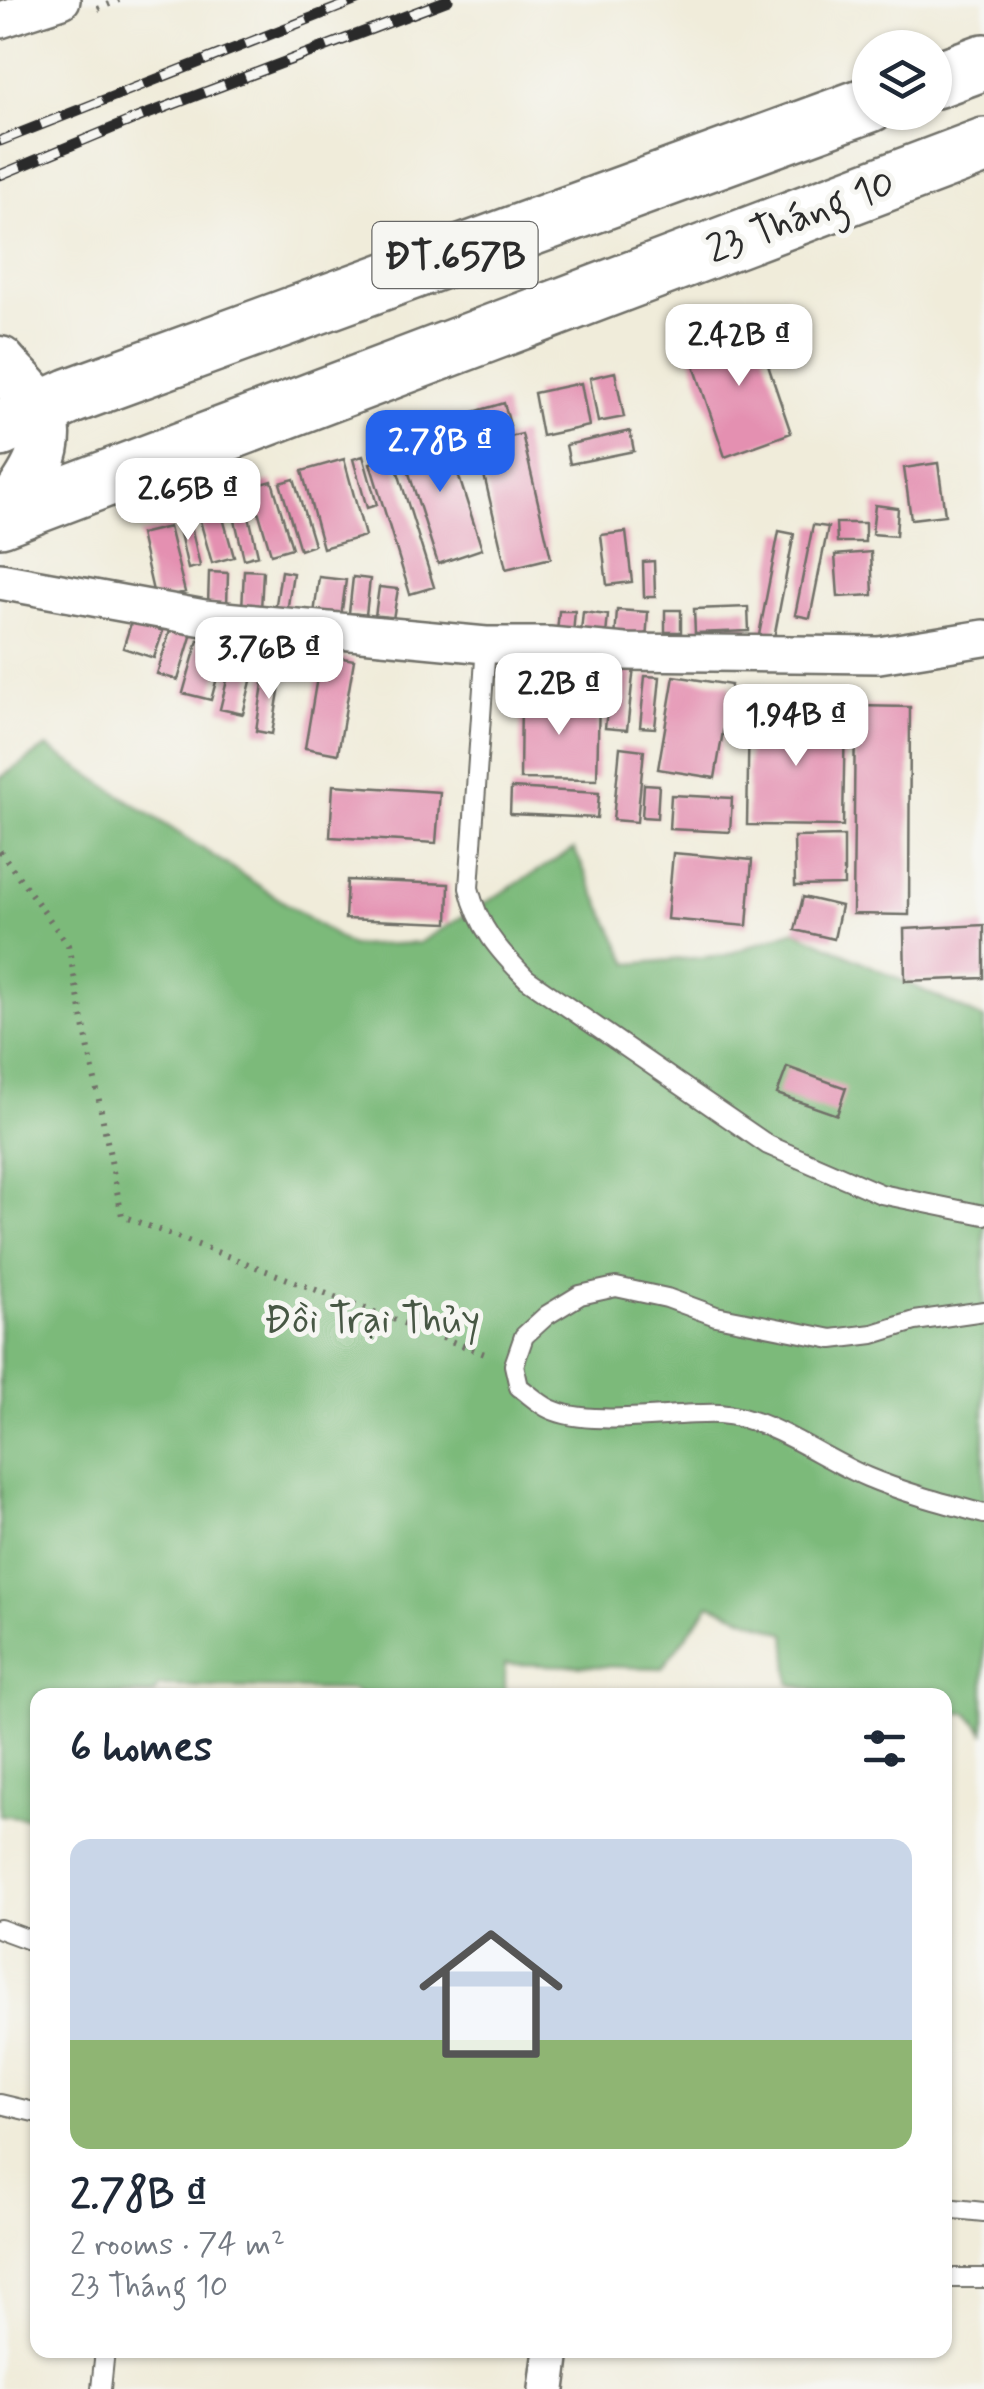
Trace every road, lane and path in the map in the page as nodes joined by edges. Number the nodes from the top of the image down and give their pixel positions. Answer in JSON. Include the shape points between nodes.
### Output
{"nodes":[{"id":1,"x":62,"y":0,"type":"edge"},
{"id":2,"x":0,"y":20,"type":"edge"},
{"id":3,"x":984,"y":62,"type":"edge"},
{"id":4,"x":952,"y":74,"type":"edge"},
{"id":5,"x":852,"y":111,"type":"edge"},
{"id":6,"x":984,"y":146,"type":"edge"},
{"id":7,"x":0,"y":362,"type":"edge"},
{"id":8,"x":20,"y":419,"type":"edge"},
{"id":9,"x":2,"y":518,"type":"edge"},
{"id":10,"x":0,"y":582,"type":"edge"},
{"id":11,"x":984,"y":638,"type":"edge"},
{"id":12,"x":486,"y":645,"type":"junction"},
{"id":13,"x":0,"y":851,"type":"edge"},
{"id":14,"x":984,"y":1215,"type":"edge"},
{"id":15,"x":984,"y":1311,"type":"edge"},
{"id":16,"x":514,"y":1365,"type":"junction"},
{"id":17,"x":984,"y":1514,"type":"edge"},
{"id":18,"x":0,"y":1930,"type":"edge"},
{"id":19,"x":30,"y":1940,"type":"edge"},
{"id":20,"x":0,"y":2104,"type":"edge"},
{"id":21,"x":30,"y":2111,"type":"edge"},
{"id":22,"x":952,"y":2209,"type":"edge"},
{"id":23,"x":984,"y":2212,"type":"edge"},
{"id":24,"x":952,"y":2278,"type":"edge"},
{"id":25,"x":984,"y":2278,"type":"edge"},
{"id":26,"x":104,"y":2358,"type":"edge"},
{"id":27,"x":551,"y":2358,"type":"edge"},
{"id":28,"x":101,"y":2389,"type":"edge"},
{"id":29,"x":547,"y":2389,"type":"edge"}],
"edges":[{"from":1,"to":2,"type":"street"},
{"from":3,"to":4,"type":"main road"},
{"from":5,"to":8,"type":"main road","name":"23 Tháng 10","number":"ĐT.657B"},
{"from":6,"to":9,"type":"main road","name":"23 Tháng 10","number":"ĐT.657B"},
{"from":7,"to":8,"type":"main road"},
{"from":8,"to":9,"type":"main road","via":[[46,434],[42,458]]},
{"from":10,"to":12,"type":"street","via":[[204,618]]},
{"from":11,"to":12,"type":"street","via":[[879,655]]},
{"from":12,"to":14,"type":"lane","via":[[470,888],[494,946],[527,978],[768,1146],[881,1194]]},
{"from":13,"to":16,"type":"path","via":[[68,945],[122,1216]]},
{"from":15,"to":16,"type":"lane","via":[[832,1339],[616,1287],[580,1295],[547,1315],[524,1336]]},
{"from":16,"to":17,"type":"lane","via":[[518,1388],[552,1410],[630,1417],[721,1414],[893,1487]]},
{"from":18,"to":19,"type":"lane"},
{"from":20,"to":21,"type":"lane"},
{"from":22,"to":23,"type":"lane"},
{"from":24,"to":25,"type":"lane"},
{"from":26,"to":28,"type":"lane"},
{"from":27,"to":29,"type":"street"}]}
